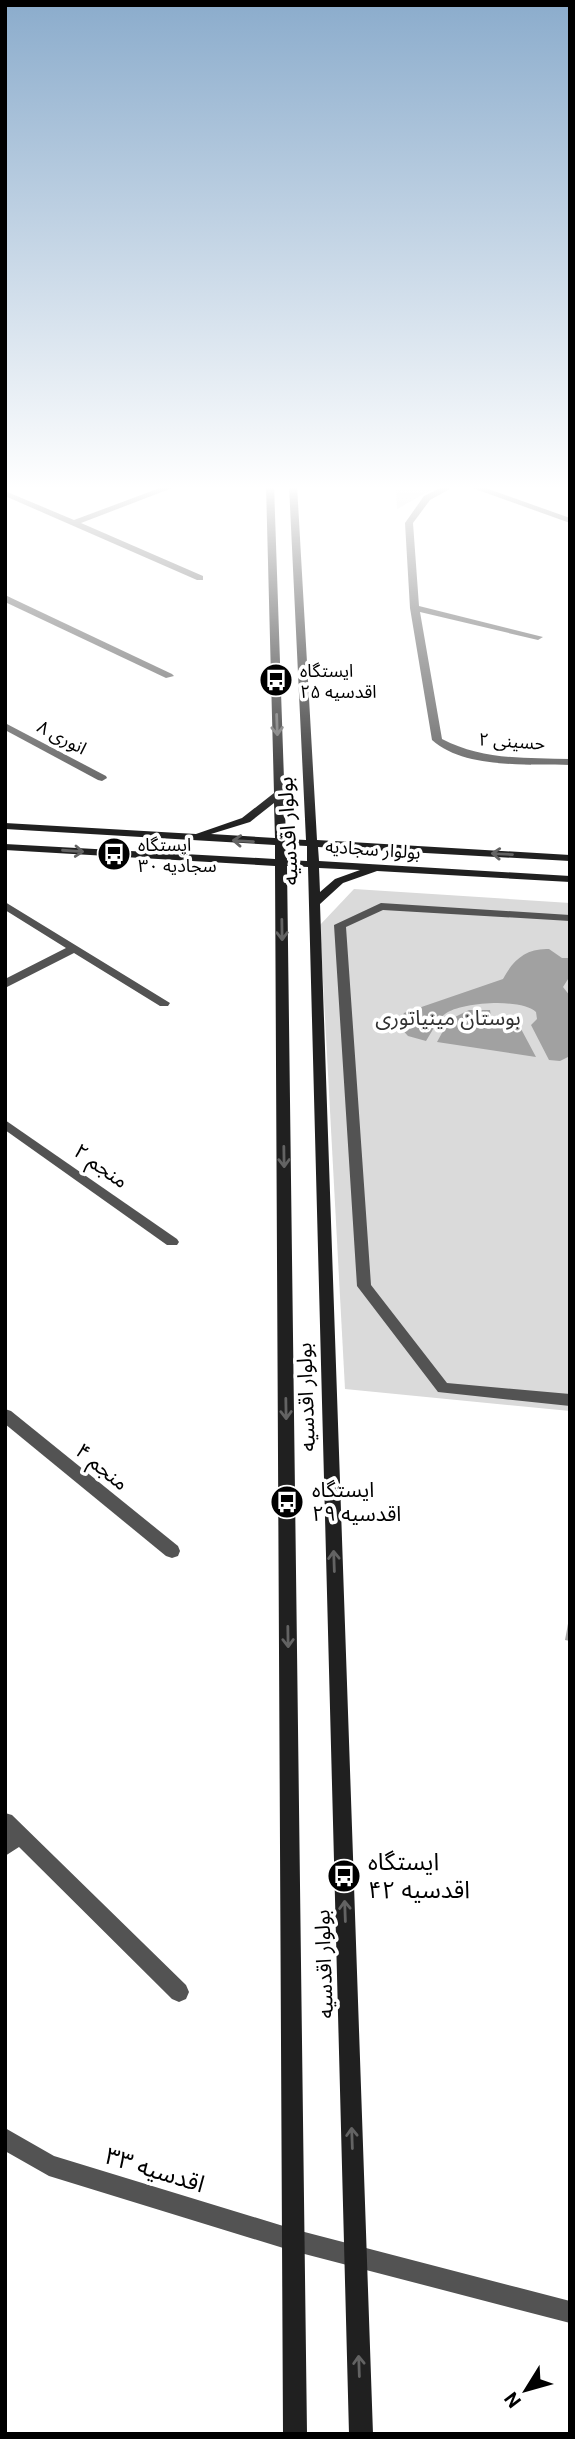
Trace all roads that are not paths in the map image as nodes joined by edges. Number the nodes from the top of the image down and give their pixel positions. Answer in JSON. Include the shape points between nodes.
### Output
{"nodes":[{"id":1,"x":7,"y":599,"type":"edge"},
{"id":2,"x":273,"y":599,"type":"edge"},
{"id":3,"x":299,"y":599,"type":"edge"},
{"id":4,"x":414,"y":599,"type":"edge"},
{"id":5,"x":415,"y":608,"type":"junction"},
{"id":6,"x":538,"y":637,"type":"dead end"},
{"id":7,"x":169,"y":676,"type":"dead end"},
{"id":8,"x":5,"y":726,"type":"edge"},
{"id":9,"x":570,"y":762,"type":"edge"},
{"id":10,"x":102,"y":778,"type":"dead end"},
{"id":11,"x":279,"y":794,"type":"junction"},
{"id":12,"x":5,"y":826,"type":"edge"},
{"id":13,"x":188,"y":837,"type":"junction"},
{"id":14,"x":281,"y":843,"type":"junction"},
{"id":15,"x":312,"y":844,"type":"junction"},
{"id":16,"x":5,"y":847,"type":"edge"},
{"id":17,"x":570,"y":858,"type":"edge"},
{"id":18,"x":281,"y":861,"type":"junction"},
{"id":19,"x":313,"y":862,"type":"junction"},
{"id":20,"x":387,"y":867,"type":"junction"},
{"id":21,"x":570,"y":879,"type":"edge"},
{"id":22,"x":314,"y":903,"type":"junction"},
{"id":23,"x":5,"y":905,"type":"edge"},
{"id":24,"x":570,"y":918,"type":"edge"},
{"id":25,"x":75,"y":948,"type":"junction"},
{"id":26,"x":5,"y":984,"type":"edge"},
{"id":27,"x":164,"y":1003,"type":"dead end"},
{"id":28,"x":5,"y":1124,"type":"edge"},
{"id":29,"x":172,"y":1242,"type":"dead end"},
{"id":30,"x":570,"y":1400,"type":"edge"},
{"id":31,"x":5,"y":1415,"type":"edge"},
{"id":32,"x":172,"y":1551,"type":"dead end"},
{"id":33,"x":10,"y":1834,"type":"edge"},
{"id":34,"x":179,"y":1992,"type":"dead end"},
{"id":35,"x":5,"y":2139,"type":"edge"},
{"id":36,"x":293,"y":2240,"type":"junction"},
{"id":37,"x":356,"y":2256,"type":"junction"},
{"id":38,"x":570,"y":2312,"type":"edge"},
{"id":39,"x":295,"y":2434,"type":"edge"},
{"id":40,"x":361,"y":2434,"type":"edge"}],
"edges":[{"from":1,"to":7,"type":"street"},
{"from":2,"to":11,"type":"main road","name":"بولوار اقدسیه","one_way":true},
{"from":3,"to":15,"type":"main road","name":"بولوار اقدسیه"},
{"from":4,"to":5,"type":"street"},
{"from":5,"to":6,"type":"street"},
{"from":5,"to":9,"type":"street","name":"حسینی ۲","via":[[437,740],[452,750],[478,756]]},
{"from":8,"to":10,"type":"street","name":"انوری ۸"},
{"from":11,"to":13,"type":"main road","via":[[246,820]]},
{"from":11,"to":14,"type":"main road","name":"بولوار اقدسیه"},
{"from":12,"to":13,"type":"main road","name":"بولوار سجادیه"},
{"from":14,"to":13,"type":"main road","name":"بولوار سجادیه","one_way":true},
{"from":14,"to":15,"type":"main road","name":"بولوار سجادیه"},
{"from":14,"to":18,"type":"main road","name":"بولوار اقدسیه"},
{"from":17,"to":15,"type":"main road","name":"بولوار سجادیه","one_way":true},
{"from":15,"to":19,"type":"main road","name":"بولوار اقدسیه"},
{"from":16,"to":18,"type":"main road","name":"بولوار سجادیه","one_way":true},
{"from":18,"to":19,"type":"main road","name":"بولوار سجادیه"},
{"from":18,"to":36,"type":"main road","name":"بولوار اقدسیه","one_way":true},
{"from":19,"to":20,"type":"main road","name":"بولوار سجادیه"},
{"from":19,"to":22,"type":"main road","name":"بولوار اقدسیه"},
{"from":20,"to":21,"type":"main road","name":"بولوار سجادیه"},
{"from":20,"to":22,"type":"main road","via":[[339,881]]},
{"from":37,"to":22,"type":"main road","name":"بولوار اقدسیه","one_way":true},
{"from":23,"to":25,"type":"street"},
{"from":24,"to":30,"type":"street","via":[[381,906],[340,925],[364,1286],[443,1388]]},
{"from":25,"to":26,"type":"street"},
{"from":25,"to":27,"type":"street"},
{"from":28,"to":29,"type":"street","name":"منجم ۲"},
{"from":31,"to":32,"type":"street","name":"منجم ۴"},
{"from":33,"to":34,"type":"street"},
{"from":35,"to":36,"type":"street","name":"اقدسیه ۳۳","via":[[49,2165]]},
{"from":36,"to":37,"type":"street","name":"اقدسیه ۳۳"},
{"from":36,"to":39,"type":"main road","name":"بولوار اقدسیه"},
{"from":37,"to":38,"type":"street","name":"اقدسیه ۳۳"},
{"from":40,"to":37,"type":"main road","name":"بولوار اقدسیه","one_way":true}]}
